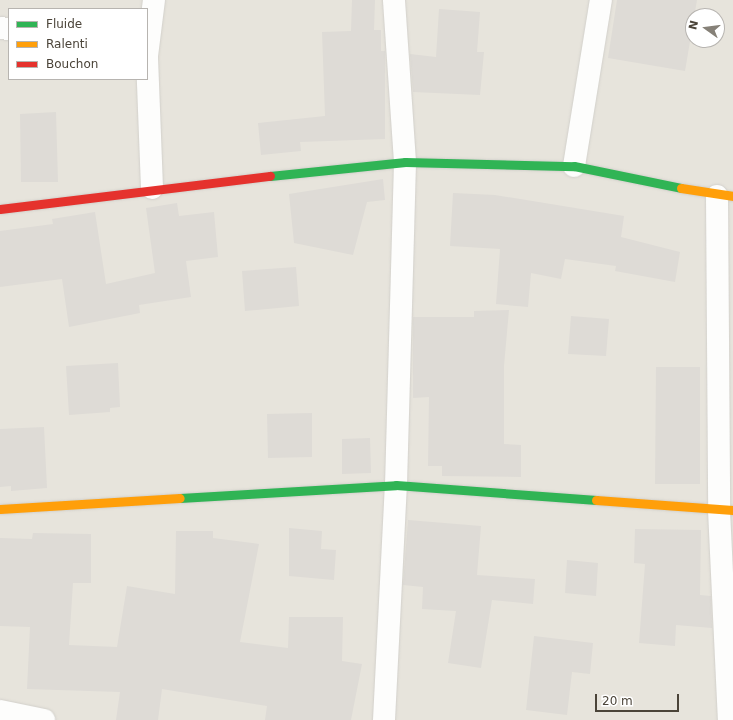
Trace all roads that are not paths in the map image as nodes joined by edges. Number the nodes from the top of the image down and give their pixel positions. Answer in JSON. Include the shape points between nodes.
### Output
{"nodes":[{"id":1,"x":154,"y":0,"type":"edge"},
{"id":2,"x":394,"y":0,"type":"edge"},
{"id":3,"x":601,"y":0,"type":"edge"},
{"id":4,"x":148,"y":48,"type":"edge"},
{"id":5,"x":148,"y":80,"type":"edge"},
{"id":6,"x":405,"y":162,"type":"junction"},
{"id":7,"x":574,"y":166,"type":"junction"},
{"id":8,"x":152,"y":188,"type":"junction"},
{"id":9,"x":725,"y":196,"type":"edge"},
{"id":10,"x":0,"y":209,"type":"edge"},
{"id":11,"x":396,"y":485,"type":"junction"},
{"id":12,"x":0,"y":509,"type":"edge"},
{"id":13,"x":726,"y":510,"type":"edge"},
{"id":14,"x":0,"y":712,"type":"edge"},
{"id":15,"x":44,"y":720,"type":"edge"},
{"id":16,"x":384,"y":720,"type":"edge"},
{"id":17,"x":729,"y":720,"type":"edge"}],
"edges":[{"from":1,"to":4,"type":"street"},
{"from":2,"to":6,"type":"street"},
{"from":3,"to":7,"type":"street"},
{"from":5,"to":8,"type":"street"},
{"from":6,"to":7,"type":"street"},
{"from":6,"to":8,"type":"street"},
{"from":6,"to":11,"type":"street"},
{"from":7,"to":9,"type":"street"},
{"from":8,"to":10,"type":"street"},
{"from":9,"to":13,"type":"street"},
{"from":11,"to":12,"type":"street"},
{"from":11,"to":13,"type":"street"},
{"from":11,"to":16,"type":"street"},
{"from":13,"to":17,"type":"street"},
{"from":14,"to":15,"type":"street"}]}
